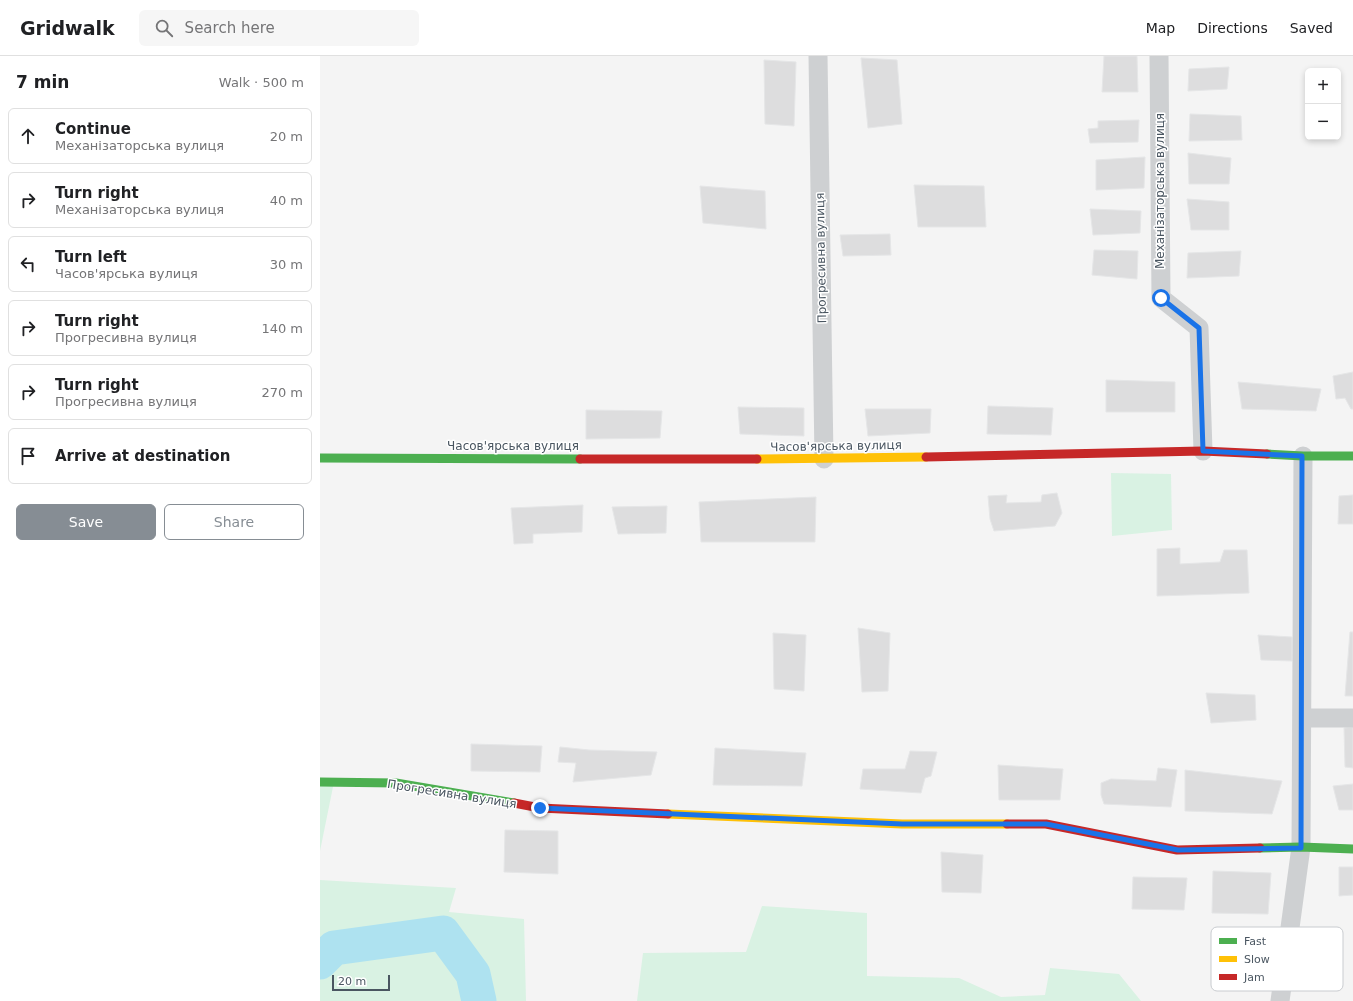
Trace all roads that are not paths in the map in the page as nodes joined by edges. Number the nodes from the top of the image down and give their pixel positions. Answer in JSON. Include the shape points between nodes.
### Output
{"nodes":[{"id":1,"x":818,"y":56,"type":"edge"},
{"id":2,"x":1159,"y":56,"type":"edge"},
{"id":3,"x":1203,"y":451,"type":"junction"},
{"id":4,"x":1302,"y":456,"type":"junction"},
{"id":5,"x":1353,"y":456,"type":"edge"},
{"id":6,"x":320,"y":458,"type":"edge"},
{"id":7,"x":824,"y":459,"type":"junction"},
{"id":8,"x":1302,"y":718,"type":"junction"},
{"id":9,"x":1353,"y":718,"type":"edge"},
{"id":10,"x":320,"y":782,"type":"edge"},
{"id":11,"x":1301,"y":848,"type":"junction"},
{"id":12,"x":1353,"y":849,"type":"edge"},
{"id":13,"x":1290,"y":927,"type":"edge"},
{"id":14,"x":1281,"y":991,"type":"edge"},
{"id":15,"x":1280,"y":1001,"type":"edge"}],
"edges":[{"from":1,"to":7,"type":"street","name":"Прогресивна вулиця"},
{"from":2,"to":3,"type":"street","name":"Механізаторська вулиця","via":[[1161,298],[1199,328]]},
{"from":3,"to":4,"type":"street","name":"Часов'ярська вулиця"},
{"from":3,"to":7,"type":"street","name":"Часов'ярська вулиця"},
{"from":4,"to":5,"type":"street","name":"Часов'ярська вулиця"},
{"from":4,"to":8,"type":"street"},
{"from":6,"to":7,"type":"street","name":"Часов'ярська вулиця"},
{"from":8,"to":9,"type":"street"},
{"from":8,"to":11,"type":"street"},
{"from":10,"to":11,"type":"street","name":"Прогресивна вулиця","via":[[396,783],[540,808],[902,824],[1046,824],[1178,850]]},
{"from":11,"to":12,"type":"street","name":"Прогресивна вулиця"},
{"from":11,"to":13,"type":"street"},
{"from":14,"to":15,"type":"street"}]}
